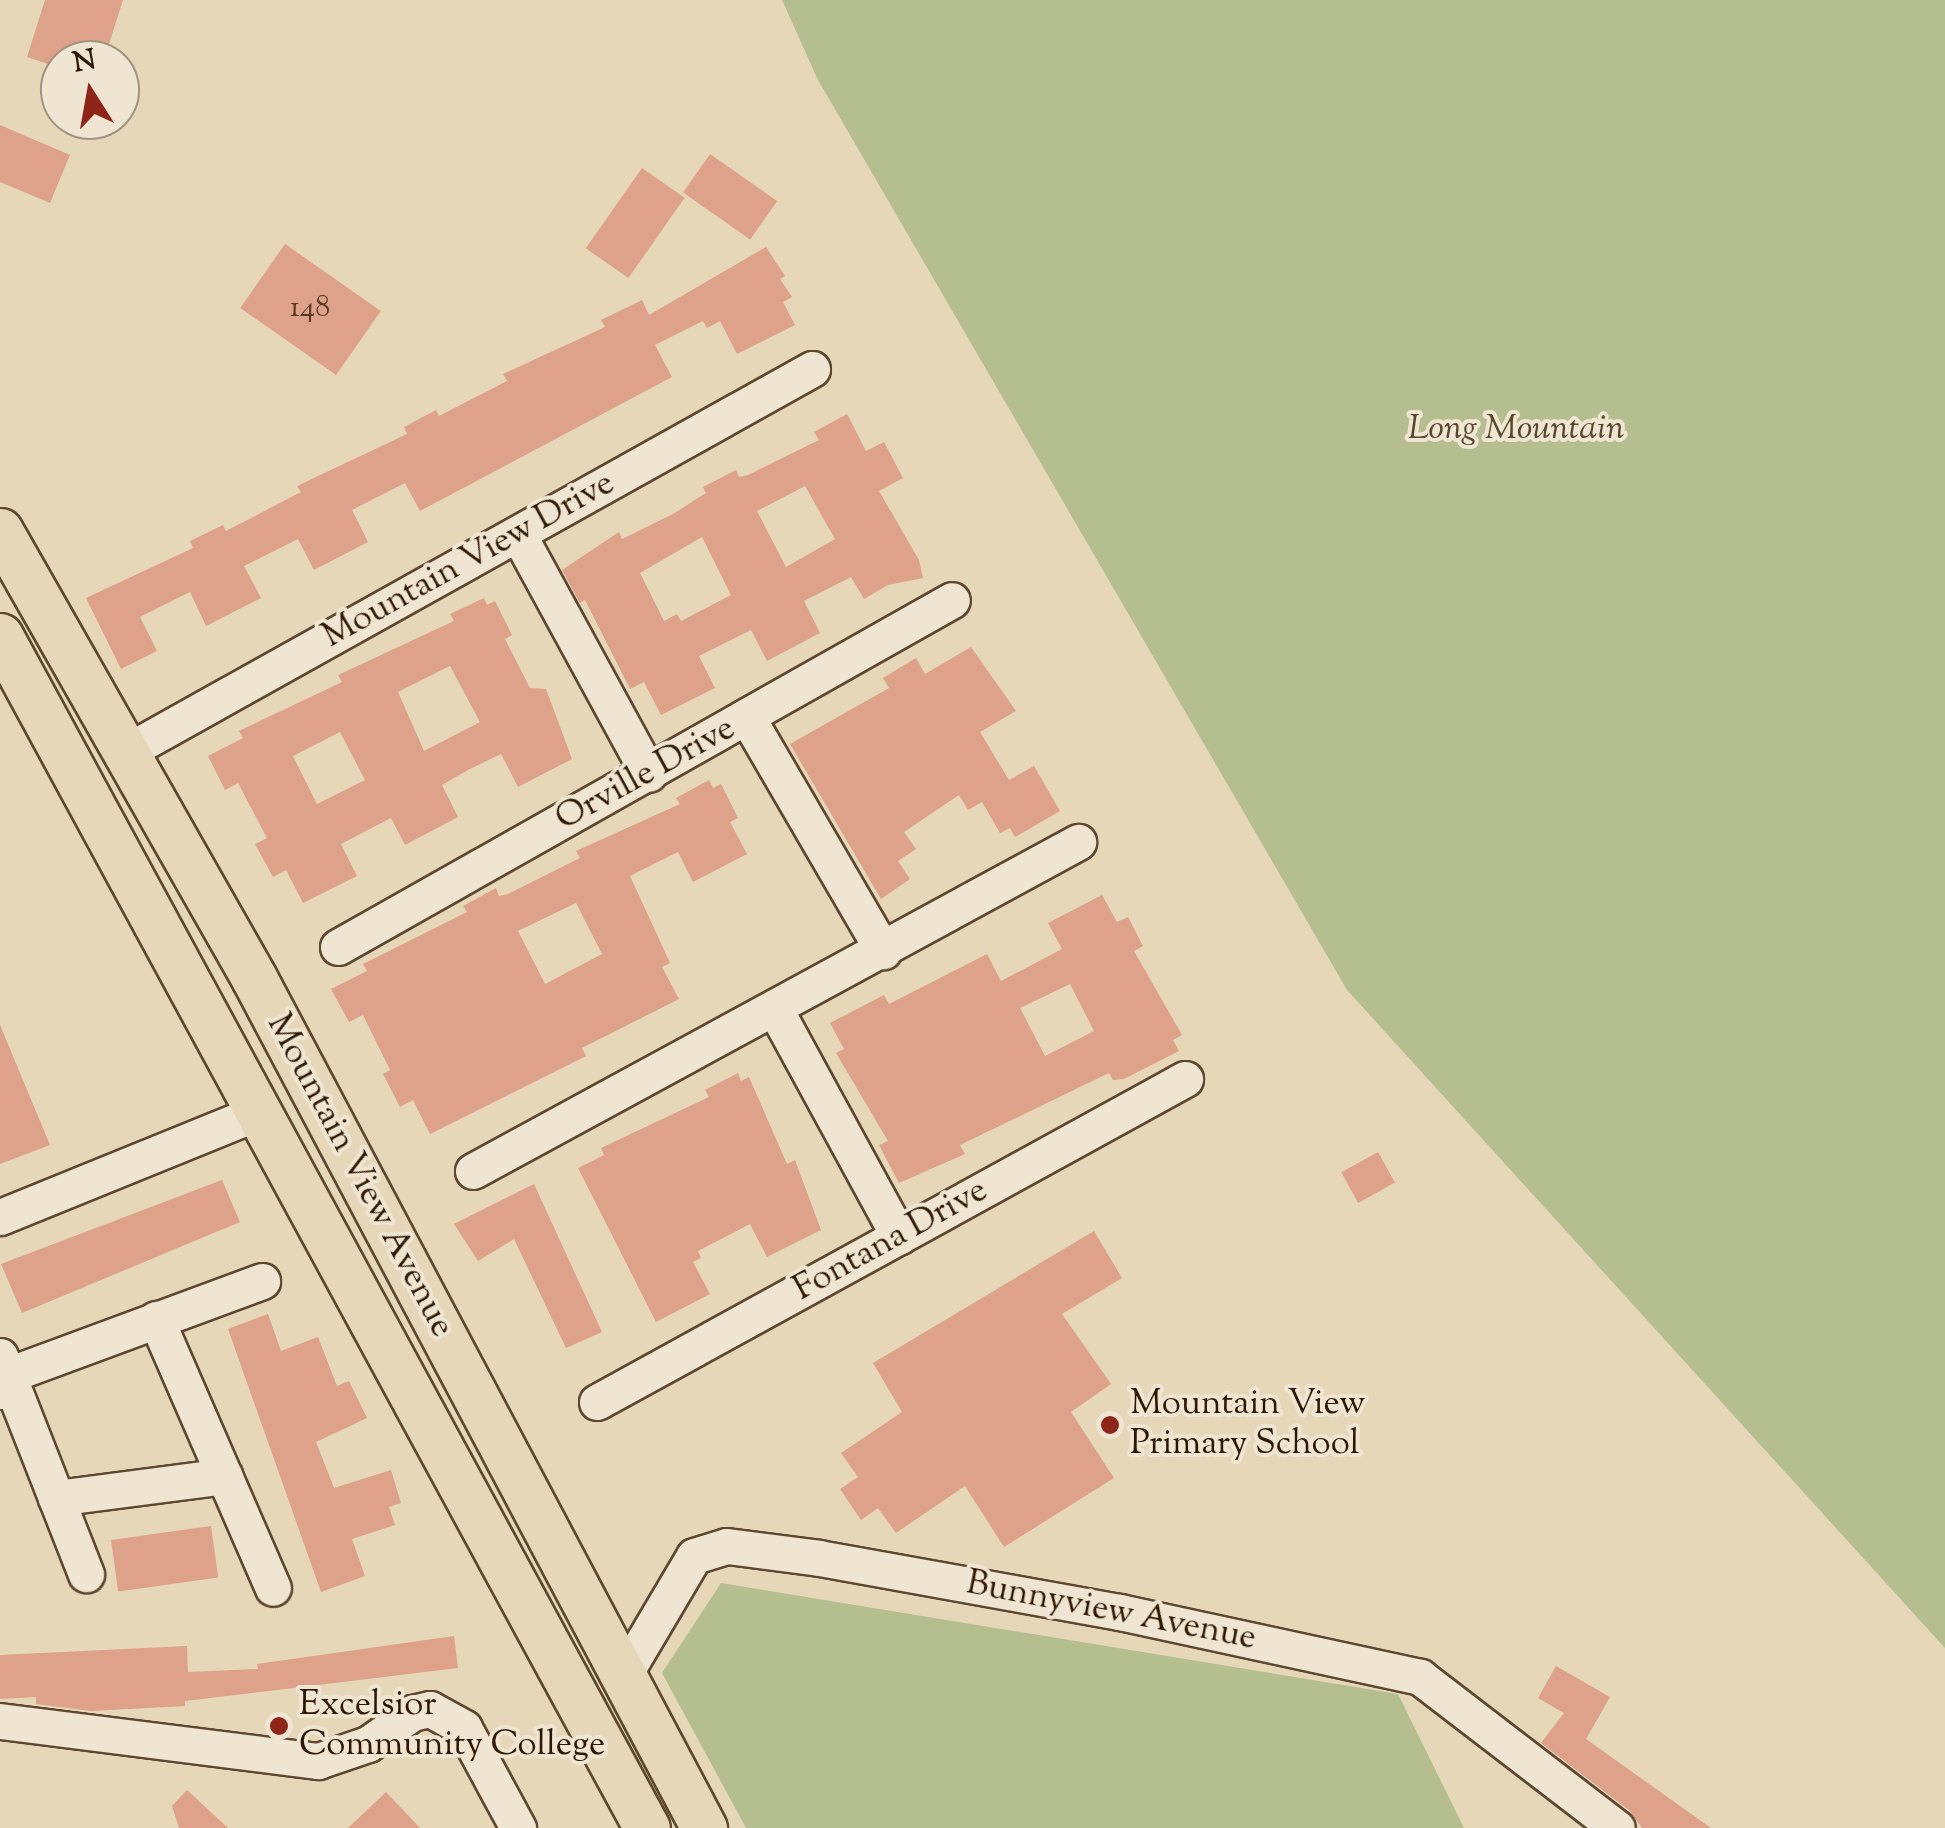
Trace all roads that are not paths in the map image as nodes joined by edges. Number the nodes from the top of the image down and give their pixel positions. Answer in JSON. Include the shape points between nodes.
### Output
{"nodes":[{"id":1,"x":812,"y":369,"type":"dead end"},
{"id":2,"x":0,"y":532,"type":"edge"},
{"id":3,"x":518,"y":534,"type":"junction"},
{"id":4,"x":952,"y":600,"type":"dead end"},
{"id":5,"x":0,"y":636,"type":"edge"},
{"id":6,"x":748,"y":717,"type":"junction"},
{"id":7,"x":124,"y":752,"type":"junction"},
{"id":8,"x":648,"y":774,"type":"junction"},
{"id":9,"x":1078,"y":842,"type":"dead end"},
{"id":10,"x":234,"y":946,"type":"junction"},
{"id":11,"x":338,"y":947,"type":"dead end"},
{"id":12,"x":883,"y":951,"type":"junction"},
{"id":13,"x":188,"y":980,"type":"junction"},
{"id":14,"x":776,"y":1011,"type":"junction"},
{"id":15,"x":1185,"y":1079,"type":"dead end"},
{"id":16,"x":258,"y":1112,"type":"junction"},
{"id":17,"x":472,"y":1171,"type":"dead end"},
{"id":18,"x":0,"y":1218,"type":"edge"},
{"id":19,"x":899,"y":1237,"type":"junction"},
{"id":20,"x":262,"y":1281,"type":"dead end"},
{"id":21,"x":156,"y":1319,"type":"junction"},
{"id":22,"x":3,"y":1374,"type":"edge"},
{"id":23,"x":597,"y":1402,"type":"dead end"},
{"id":24,"x":225,"y":1476,"type":"junction"},
{"id":25,"x":56,"y":1498,"type":"junction"},
{"id":26,"x":86,"y":1574,"type":"dead end"},
{"id":27,"x":273,"y":1588,"type":"dead end"},
{"id":28,"x":623,"y":1676,"type":"junction"},
{"id":29,"x":0,"y":1722,"type":"edge"},
{"id":30,"x":518,"y":1828,"type":"edge"},
{"id":31,"x":647,"y":1828,"type":"edge"},
{"id":32,"x":704,"y":1828,"type":"edge"},
{"id":33,"x":1617,"y":1828,"type":"edge"}],
"edges":[{"from":1,"to":3,"type":"street","name":"Mountain View Drive"},
{"from":2,"to":7,"type":"main road","name":"Mountain View Avenue"},
{"from":3,"to":7,"type":"street","name":"Mountain View Drive"},
{"from":3,"to":8,"type":"street"},
{"from":4,"to":6,"type":"street","name":"Orville Drive"},
{"from":5,"to":13,"type":"main road","name":"Mountain View Avenue"},
{"from":6,"to":8,"type":"street","name":"Orville Drive"},
{"from":6,"to":12,"type":"street"},
{"from":7,"to":10,"type":"main road","name":"Mountain View Avenue"},
{"from":8,"to":11,"type":"street","name":"Orville Drive"},
{"from":9,"to":12,"type":"street"},
{"from":10,"to":13,"type":"main road"},
{"from":10,"to":28,"type":"main road","name":"Mountain View Avenue"},
{"from":12,"to":14,"type":"street"},
{"from":13,"to":16,"type":"main road","name":"Mountain View Avenue"},
{"from":14,"to":17,"type":"street"},
{"from":14,"to":19,"type":"street"},
{"from":15,"to":19,"type":"street","name":"Fontana Drive"},
{"from":16,"to":18,"type":"street"},
{"from":16,"to":31,"type":"main road","name":"Mountain View Avenue"},
{"from":19,"to":23,"type":"street","name":"Fontana Drive"},
{"from":20,"to":21,"type":"street"},
{"from":21,"to":22,"type":"street"},
{"from":21,"to":24,"type":"street"},
{"from":22,"to":25,"type":"street"},
{"from":24,"to":25,"type":"street"},
{"from":24,"to":27,"type":"street"},
{"from":25,"to":26,"type":"street"},
{"from":28,"to":32,"type":"main road","name":"Mountain View Avenue"},
{"from":28,"to":33,"type":"street","name":"Bunnyview Avenue","via":[[694,1556],[726,1546],[819,1558],[1120,1612],[1420,1677]]},
{"from":29,"to":30,"type":"street","via":[[318,1761],[368,1744],[412,1713],[430,1709],[464,1728]]}]}
